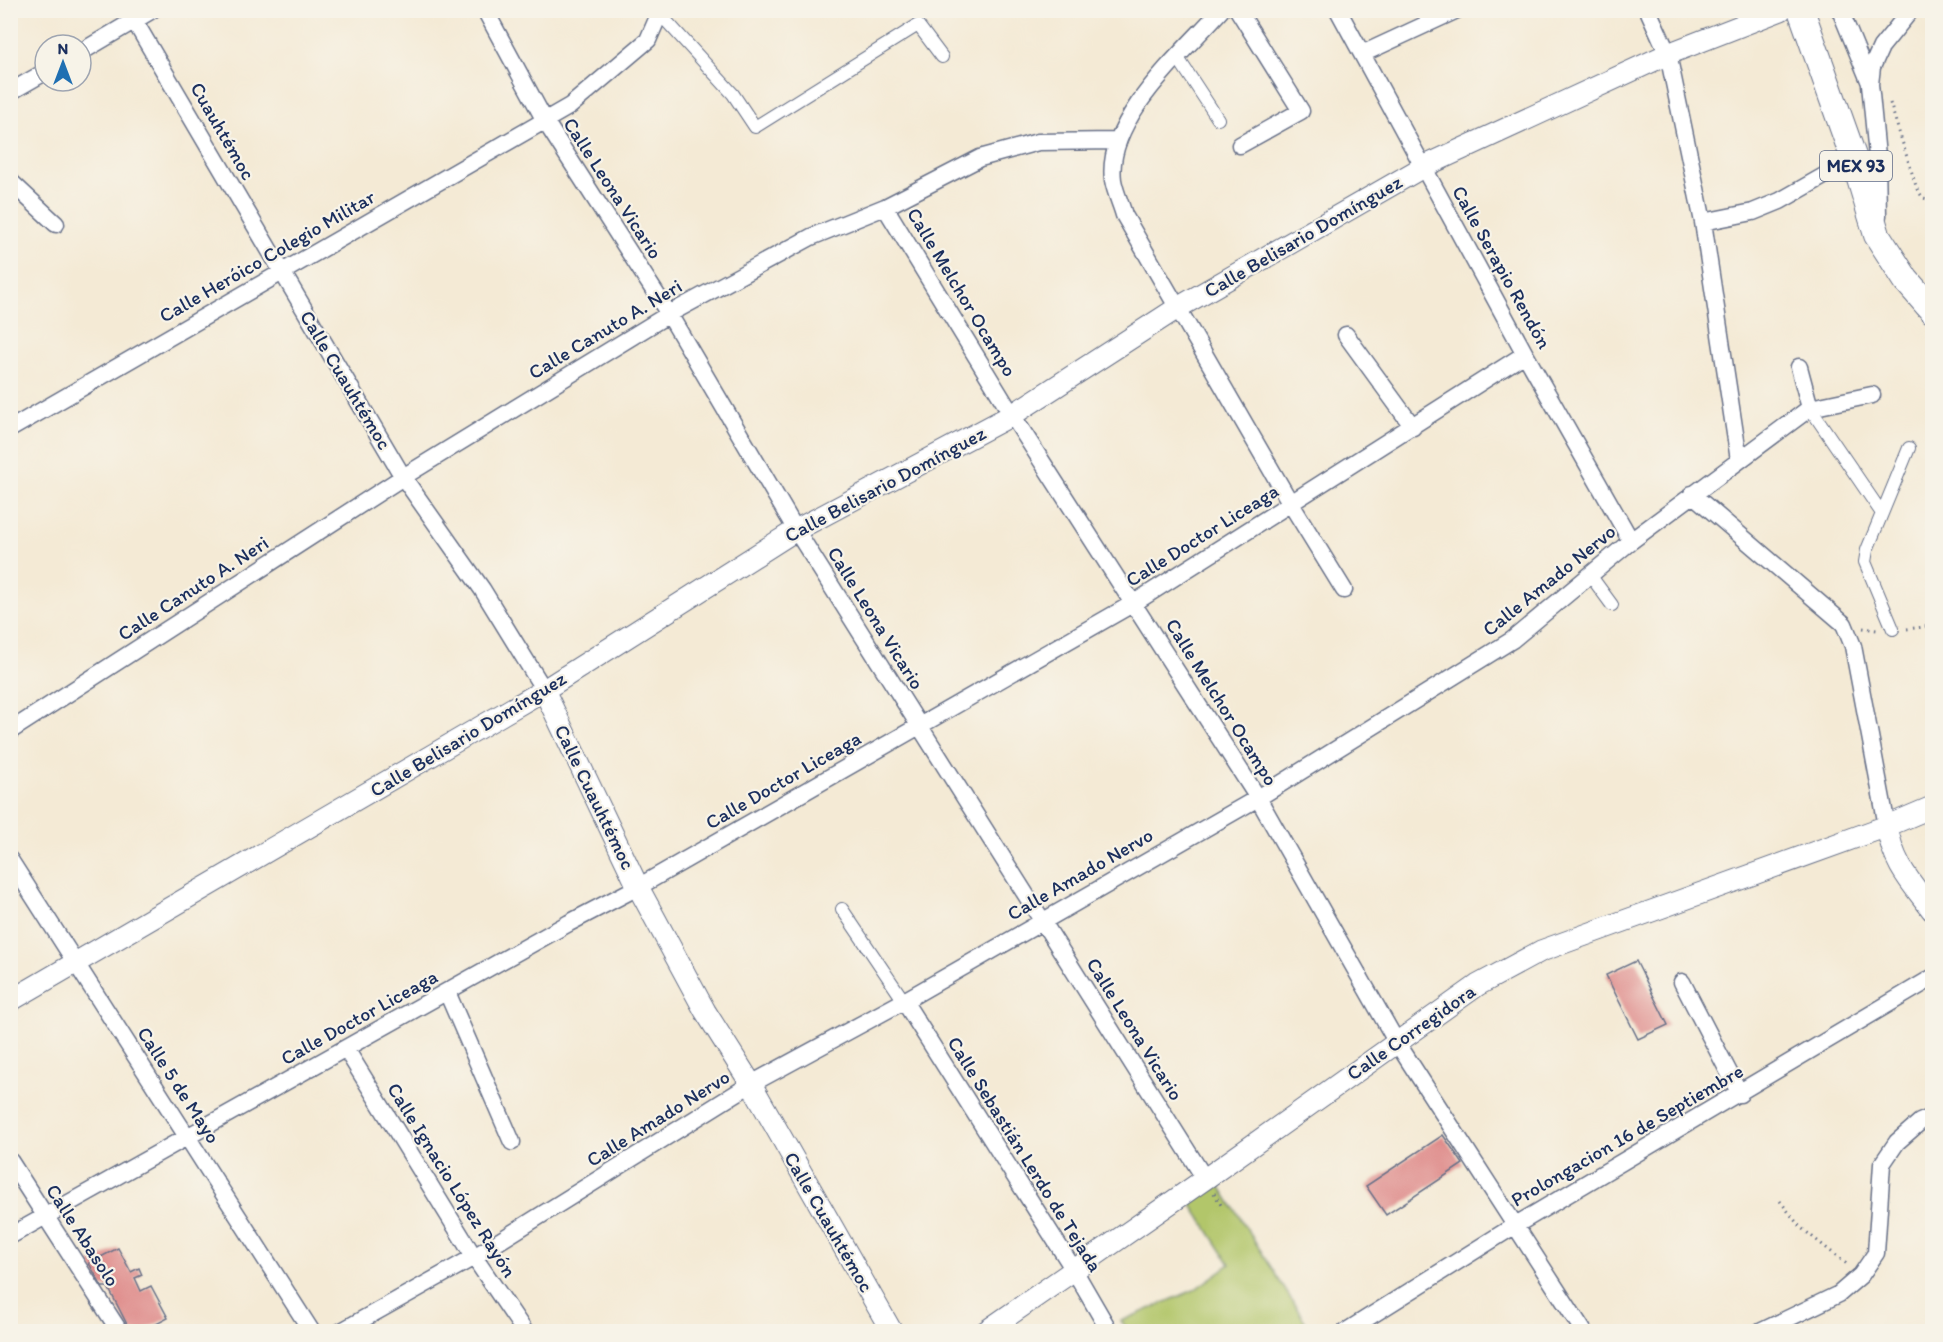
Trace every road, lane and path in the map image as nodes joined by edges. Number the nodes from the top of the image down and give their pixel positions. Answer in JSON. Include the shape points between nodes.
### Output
{"nodes":[{"id":1,"x":152,"y":10,"type":"edge"},
{"id":2,"x":485,"y":10,"type":"edge"},
{"id":3,"x":1221,"y":10,"type":"edge"},
{"id":4,"x":1238,"y":10,"type":"edge"},
{"id":5,"x":1338,"y":10,"type":"edge"},
{"id":6,"x":1457,"y":10,"type":"edge"},
{"id":7,"x":1647,"y":10,"type":"edge"},
{"id":8,"x":1781,"y":10,"type":"edge"},
{"id":9,"x":1801,"y":10,"type":"edge"},
{"id":10,"x":1840,"y":10,"type":"edge"},
{"id":11,"x":1911,"y":10,"type":"edge"},
{"id":12,"x":660,"y":12,"type":"edge"},
{"id":13,"x":131,"y":16,"type":"edge"},
{"id":14,"x":93,"y":43,"type":"edge"},
{"id":15,"x":1362,"y":54,"type":"junction"},
{"id":16,"x":1668,"y":54,"type":"junction"},
{"id":17,"x":942,"y":57,"type":"dead end"},
{"id":18,"x":1178,"y":58,"type":"junction"},
{"id":19,"x":33,"y":79,"type":"edge"},
{"id":20,"x":1870,"y":84,"type":"junction"},
{"id":21,"x":10,"y":92,"type":"edge"},
{"id":22,"x":1890,"y":102,"type":"dead end"},
{"id":23,"x":1218,"y":119,"type":"dead end"},
{"id":24,"x":545,"y":121,"type":"junction"},
{"id":25,"x":1116,"y":141,"type":"junction"},
{"id":26,"x":1240,"y":145,"type":"dead end"},
{"id":27,"x":1854,"y":159,"type":"junction"},
{"id":28,"x":1423,"y":167,"type":"junction"},
{"id":29,"x":10,"y":181,"type":"edge"},
{"id":30,"x":1932,"y":200,"type":"edge"},
{"id":31,"x":885,"y":207,"type":"junction"},
{"id":32,"x":1703,"y":222,"type":"junction"},
{"id":33,"x":56,"y":224,"type":"dead end"},
{"id":34,"x":1877,"y":235,"type":"junction"},
{"id":35,"x":281,"y":272,"type":"junction"},
{"id":36,"x":1179,"y":307,"type":"junction"},
{"id":37,"x":1932,"y":310,"type":"edge"},
{"id":38,"x":669,"y":314,"type":"junction"},
{"id":39,"x":1346,"y":335,"type":"dead end"},
{"id":40,"x":1525,"y":354,"type":"junction"},
{"id":41,"x":1799,"y":368,"type":"dead end"},
{"id":42,"x":1872,"y":395,"type":"dead end"},
{"id":43,"x":1810,"y":408,"type":"junction"},
{"id":44,"x":1012,"y":415,"type":"junction"},
{"id":45,"x":1413,"y":427,"type":"junction"},
{"id":46,"x":10,"y":429,"type":"edge"},
{"id":47,"x":1909,"y":448,"type":"dead end"},
{"id":48,"x":1739,"y":460,"type":"junction"},
{"id":49,"x":403,"y":477,"type":"junction"},
{"id":50,"x":1692,"y":494,"type":"junction"},
{"id":51,"x":1291,"y":504,"type":"junction"},
{"id":52,"x":1881,"y":512,"type":"junction"},
{"id":53,"x":796,"y":530,"type":"junction"},
{"id":54,"x":1631,"y":541,"type":"junction"},
{"id":55,"x":1590,"y":575,"type":"junction"},
{"id":56,"x":1344,"y":590,"type":"dead end"},
{"id":57,"x":1134,"y":603,"type":"junction"},
{"id":58,"x":1612,"y":606,"type":"dead end"},
{"id":59,"x":1893,"y":630,"type":"dead end"},
{"id":60,"x":544,"y":690,"type":"junction"},
{"id":61,"x":919,"y":726,"type":"junction"},
{"id":62,"x":10,"y":731,"type":"edge"},
{"id":63,"x":1258,"y":798,"type":"junction"},
{"id":64,"x":1932,"y":807,"type":"edge"},
{"id":65,"x":1887,"y":826,"type":"junction"},
{"id":66,"x":10,"y":860,"type":"edge"},
{"id":67,"x":638,"y":887,"type":"junction"},
{"id":68,"x":842,"y":909,"type":"dead end"},
{"id":69,"x":1932,"y":910,"type":"edge"},
{"id":70,"x":1041,"y":920,"type":"junction"},
{"id":71,"x":76,"y":964,"type":"junction"},
{"id":72,"x":1932,"y":978,"type":"edge"},
{"id":73,"x":1682,"y":982,"type":"dead end"},
{"id":74,"x":447,"y":992,"type":"junction"},
{"id":75,"x":904,"y":1000,"type":"junction"},
{"id":76,"x":10,"y":1001,"type":"edge"},
{"id":77,"x":1396,"y":1041,"type":"junction"},
{"id":78,"x":346,"y":1049,"type":"junction"},
{"id":79,"x":751,"y":1084,"type":"junction"},
{"id":80,"x":1740,"y":1094,"type":"junction"},
{"id":81,"x":1932,"y":1117,"type":"edge"},
{"id":82,"x":188,"y":1137,"type":"junction"},
{"id":83,"x":512,"y":1142,"type":"dead end"},
{"id":84,"x":10,"y":1161,"type":"edge"},
{"id":85,"x":1205,"y":1179,"type":"junction"},
{"id":86,"x":1780,"y":1201,"type":"dead end"},
{"id":87,"x":45,"y":1214,"type":"junction"},
{"id":88,"x":1514,"y":1226,"type":"junction"},
{"id":89,"x":10,"y":1236,"type":"edge"},
{"id":90,"x":474,"y":1257,"type":"junction"},
{"id":91,"x":1074,"y":1270,"type":"junction"},
{"id":92,"x":1861,"y":1275,"type":"junction"},
{"id":93,"x":120,"y":1332,"type":"edge"},
{"id":94,"x":312,"y":1332,"type":"edge"},
{"id":95,"x":340,"y":1332,"type":"edge"},
{"id":96,"x":525,"y":1332,"type":"edge"},
{"id":97,"x":892,"y":1332,"type":"edge"},
{"id":98,"x":986,"y":1332,"type":"edge"},
{"id":99,"x":1110,"y":1332,"type":"edge"},
{"id":100,"x":1345,"y":1332,"type":"edge"},
{"id":101,"x":1584,"y":1332,"type":"edge"},
{"id":102,"x":1760,"y":1332,"type":"edge"}],
"edges":[{"from":1,"to":13,"type":"street"},
{"from":2,"to":24,"type":"street","name":"Calle Leona Vicario"},
{"from":3,"to":18,"type":"street"},
{"from":4,"to":26,"type":"street","via":[[1301,111]]},
{"from":5,"to":15,"type":"street","name":"Calle Serapio Rendón"},
{"from":6,"to":15,"type":"street"},
{"from":7,"to":16,"type":"street"},
{"from":8,"to":16,"type":"street","name":"Calle Belisario Domínguez"},
{"from":9,"to":27,"type":"main road","number":"MEX 93"},
{"from":10,"to":20,"type":"street"},
{"from":11,"to":20,"type":"street","via":[[1881,47]]},
{"from":12,"to":17,"type":"street","via":[[733,94],[755,127],[918,25]]},
{"from":12,"to":24,"type":"street","name":"Calle Heróico Colegio Militar","via":[[648,40],[570,106]]},
{"from":13,"to":14,"type":"street"},
{"from":13,"to":35,"type":"street","name":"Cuauhtémoc"},
{"from":15,"to":28,"type":"street","name":"Calle Serapio Rendón"},
{"from":16,"to":28,"type":"street","name":"Calle Belisario Domínguez"},
{"from":16,"to":32,"type":"street"},
{"from":18,"to":23,"type":"street"},
{"from":18,"to":25,"type":"street","via":[[1136,105]]},
{"from":19,"to":21,"type":"street"},
{"from":20,"to":34,"type":"street","via":[[1877,156]]},
{"from":22,"to":30,"type":"path","via":[[1917,189],[1923,198]]},
{"from":24,"to":35,"type":"street","name":"Calle Heróico Colegio Militar"},
{"from":24,"to":38,"type":"street","name":"Calle Leona Vicario"},
{"from":25,"to":31,"type":"street","name":"Calle Canuto A. Neri","via":[[1038,142],[980,158]]},
{"from":25,"to":36,"type":"street","via":[[1113,180],[1124,215]]},
{"from":27,"to":32,"type":"street","via":[[1753,212]]},
{"from":27,"to":34,"type":"main road","number":"MEX 93"},
{"from":28,"to":36,"type":"street","name":"Calle Belisario Domínguez"},
{"from":28,"to":40,"type":"street","name":"Calle Serapio Rendón"},
{"from":29,"to":33,"type":"street"},
{"from":31,"to":38,"type":"street","name":"Calle Canuto A. Neri","via":[[811,237]]},
{"from":31,"to":44,"type":"street","name":"Calle Melchor Ocampo"},
{"from":32,"to":48,"type":"street"},
{"from":34,"to":37,"type":"main road","number":"MEX 93","via":[[1906,280]]},
{"from":35,"to":46,"type":"street","name":"Calle Heróico Colegio Militar"},
{"from":35,"to":49,"type":"street","name":"Calle Cuauhtémoc"},
{"from":36,"to":44,"type":"street","name":"Calle Belisario Domínguez"},
{"from":36,"to":51,"type":"street"},
{"from":38,"to":49,"type":"street","name":"Calle Canuto A. Neri"},
{"from":38,"to":53,"type":"street","name":"Calle Leona Vicario"},
{"from":39,"to":45,"type":"street"},
{"from":40,"to":45,"type":"street","name":"Calle Doctor Liceaga"},
{"from":40,"to":54,"type":"street","name":"Calle Serapio Rendón"},
{"from":41,"to":43,"type":"street"},
{"from":42,"to":43,"type":"street"},
{"from":43,"to":48,"type":"street","name":"Calle Amado Nervo"},
{"from":43,"to":52,"type":"street"},
{"from":44,"to":53,"type":"street","name":"Calle Belisario Domínguez"},
{"from":44,"to":57,"type":"street","name":"Calle Melchor Ocampo"},
{"from":45,"to":51,"type":"street","name":"Calle Doctor Liceaga"},
{"from":47,"to":52,"type":"street"},
{"from":48,"to":50,"type":"street","name":"Calle Amado Nervo"},
{"from":49,"to":60,"type":"street","name":"Calle Cuauhtémoc","via":[[482,589]]},
{"from":49,"to":62,"type":"street","name":"Calle Canuto A. Neri"},
{"from":50,"to":54,"type":"street","name":"Calle Amado Nervo"},
{"from":50,"to":65,"type":"street","via":[[1844,624],[1853,646]]},
{"from":51,"to":56,"type":"street"},
{"from":51,"to":57,"type":"street","name":"Calle Doctor Liceaga"},
{"from":52,"to":59,"type":"street","via":[[1865,562]]},
{"from":53,"to":60,"type":"street","name":"Calle Belisario Domínguez"},
{"from":53,"to":61,"type":"street","name":"Calle Leona Vicario"},
{"from":54,"to":55,"type":"street","name":"Calle Amado Nervo"},
{"from":55,"to":58,"type":"street"},
{"from":55,"to":63,"type":"street","name":"Calle Amado Nervo","via":[[1512,640]]},
{"from":57,"to":61,"type":"street","name":"Calle Doctor Liceaga"},
{"from":57,"to":63,"type":"street","name":"Calle Melchor Ocampo"},
{"from":60,"to":67,"type":"street","name":"Calle Cuauhtémoc"},
{"from":60,"to":71,"type":"street","name":"Calle Belisario Domínguez"},
{"from":61,"to":67,"type":"street","name":"Calle Doctor Liceaga"},
{"from":61,"to":70,"type":"street","name":"Calle Leona Vicario"},
{"from":63,"to":70,"type":"street","name":"Calle Amado Nervo"},
{"from":63,"to":77,"type":"street","name":"Calle Melchor Ocampo"},
{"from":64,"to":65,"type":"street","name":"Calle Corregidora"},
{"from":65,"to":69,"type":"street","via":[[1890,849],[1899,867]]},
{"from":65,"to":77,"type":"street","name":"Calle Corregidora","via":[[1541,951],[1478,985]]},
{"from":66,"to":71,"type":"street","name":"Calle 5 de Mayo"},
{"from":67,"to":74,"type":"street","name":"Calle Doctor Liceaga"},
{"from":67,"to":79,"type":"street","name":"Calle Cuauhtémoc","via":[[705,1011]]},
{"from":68,"to":75,"type":"street"},
{"from":70,"to":75,"type":"street","name":"Calle Amado Nervo"},
{"from":70,"to":85,"type":"street","name":"Calle Leona Vicario"},
{"from":71,"to":76,"type":"street","name":"Calle Belisario Domínguez"},
{"from":71,"to":82,"type":"street","name":"Calle 5 de Mayo"},
{"from":72,"to":80,"type":"street","name":"Prolongacion 16 de Septiembre"},
{"from":73,"to":80,"type":"street"},
{"from":74,"to":78,"type":"street","name":"Calle Doctor Liceaga"},
{"from":74,"to":83,"type":"street"},
{"from":75,"to":79,"type":"street","name":"Calle Amado Nervo"},
{"from":75,"to":91,"type":"street","name":"Calle Sebastián Lerdo de Tejada"},
{"from":77,"to":85,"type":"street","name":"Calle Corregidora"},
{"from":77,"to":88,"type":"street","name":"Calle Melchor Ocampo"},
{"from":78,"to":82,"type":"street","name":"Calle Doctor Liceaga"},
{"from":78,"to":90,"type":"street","name":"Calle Ignacio López Rayón"},
{"from":79,"to":90,"type":"street","name":"Calle Amado Nervo"},
{"from":79,"to":97,"type":"street","name":"Calle Cuauhtémoc"},
{"from":80,"to":88,"type":"street","name":"Prolongacion 16 de Septiembre"},
{"from":81,"to":92,"type":"street","via":[[1897,1142],[1882,1164],[1876,1253]]},
{"from":82,"to":87,"type":"street","name":"Calle Doctor Liceaga"},
{"from":82,"to":94,"type":"street","name":"Calle 5 de Mayo"},
{"from":84,"to":87,"type":"street","name":"Calle Abasolo"},
{"from":85,"to":91,"type":"street","name":"Calle Corregidora"},
{"from":86,"to":92,"type":"path","via":[[1800,1227]]},
{"from":87,"to":89,"type":"street","name":"Calle Doctor Liceaga"},
{"from":87,"to":93,"type":"street","name":"Calle Abasolo"},
{"from":88,"to":100,"type":"street","name":"Prolongacion 16 de Septiembre"},
{"from":88,"to":101,"type":"street","name":"Calle Melchor Ocampo"},
{"from":90,"to":95,"type":"street","name":"Calle Amado Nervo"},
{"from":90,"to":96,"type":"street","name":"Calle Ignacio López Rayón"},
{"from":91,"to":98,"type":"street","name":"Calle Corregidora"},
{"from":91,"to":99,"type":"street","name":"Calle Sebastián Lerdo de Tejada"},
{"from":92,"to":102,"type":"street","via":[[1839,1294]]}]}
